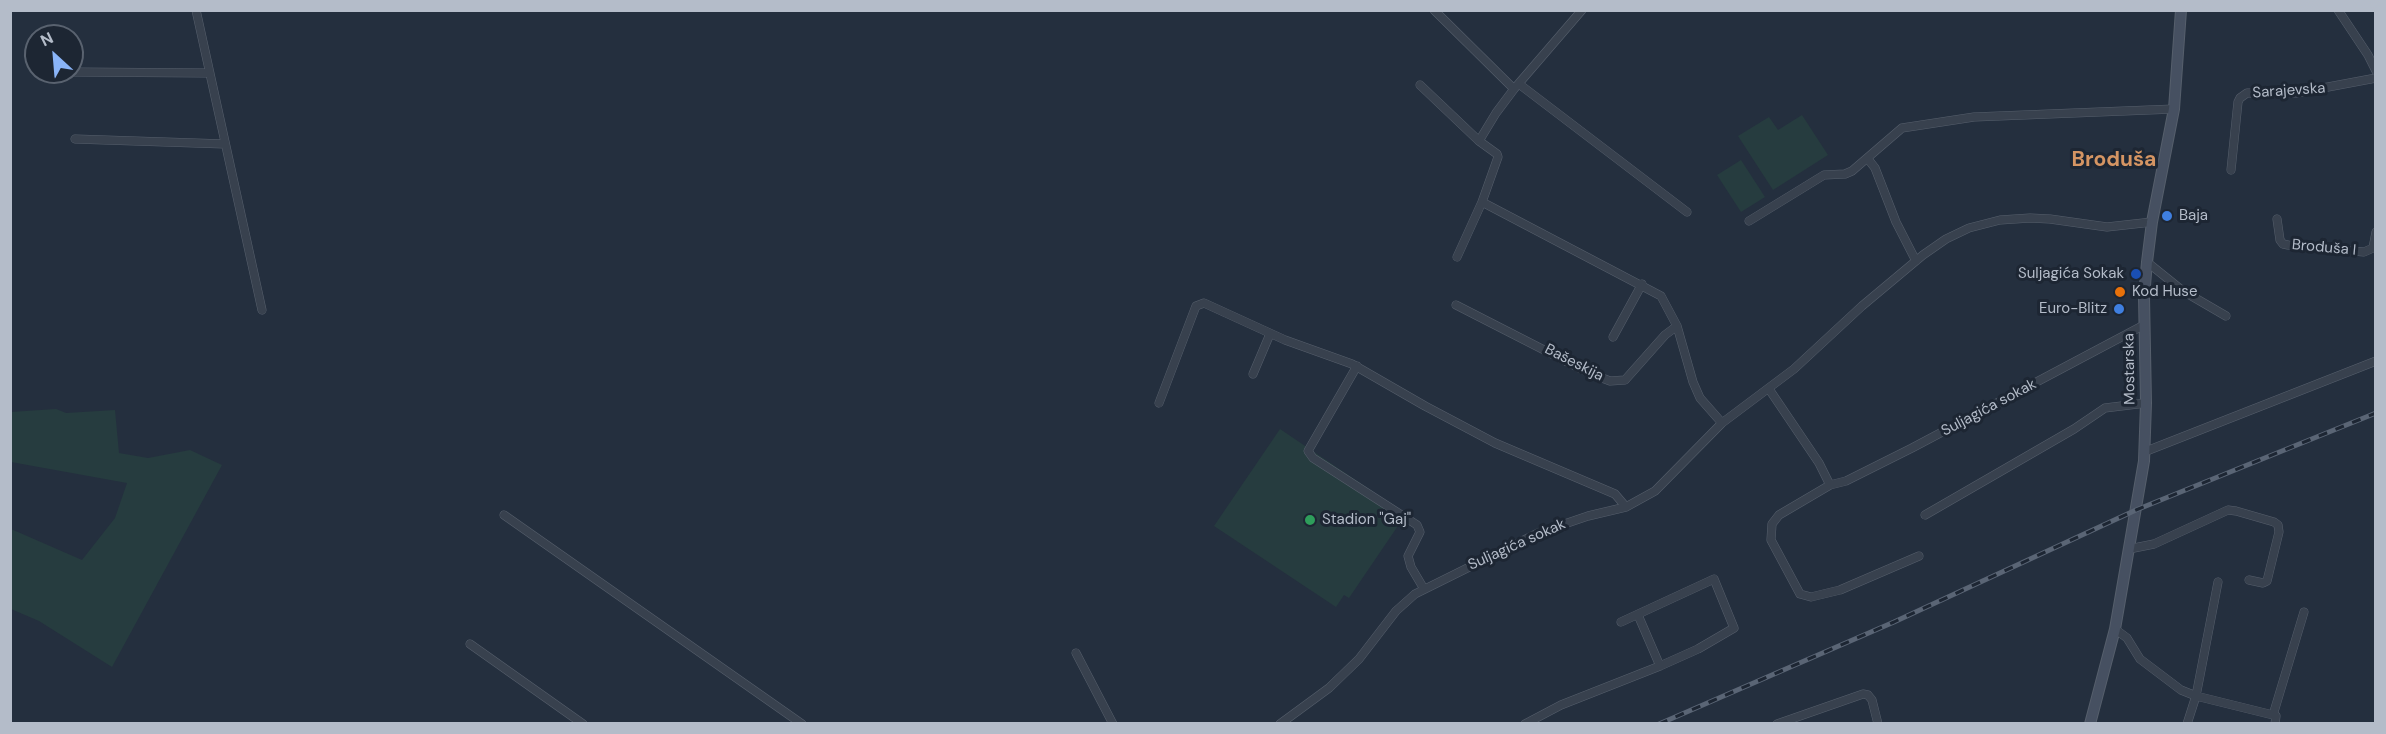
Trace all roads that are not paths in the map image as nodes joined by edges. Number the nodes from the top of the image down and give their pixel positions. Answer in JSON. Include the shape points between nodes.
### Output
{"nodes":[{"id":1,"x":195,"y":10,"type":"edge"},
{"id":2,"x":1434,"y":10,"type":"edge"},
{"id":3,"x":1582,"y":10,"type":"edge"},
{"id":4,"x":2181,"y":10,"type":"edge"},
{"id":5,"x":2338,"y":10,"type":"edge"},
{"id":6,"x":2376,"y":71,"type":"edge"},
{"id":7,"x":84,"y":72,"type":"edge"},
{"id":8,"x":210,"y":73,"type":"junction"},
{"id":9,"x":2376,"y":78,"type":"edge"},
{"id":10,"x":1420,"y":85,"type":"dead end"},
{"id":11,"x":1516,"y":86,"type":"junction"},
{"id":12,"x":2174,"y":109,"type":"junction"},
{"id":13,"x":75,"y":139,"type":"dead end"},
{"id":14,"x":1479,"y":141,"type":"junction"},
{"id":15,"x":225,"y":144,"type":"junction"},
{"id":16,"x":1868,"y":159,"type":"junction"},
{"id":17,"x":2231,"y":170,"type":"dead end"},
{"id":18,"x":1482,"y":202,"type":"junction"},
{"id":19,"x":1687,"y":212,"type":"dead end"},
{"id":20,"x":2277,"y":219,"type":"dead end"},
{"id":21,"x":1749,"y":220,"type":"dead end"},
{"id":22,"x":2152,"y":222,"type":"junction"},
{"id":23,"x":2376,"y":232,"type":"edge"},
{"id":24,"x":1456,"y":258,"type":"dead end"},
{"id":25,"x":1916,"y":261,"type":"junction"},
{"id":26,"x":2146,"y":262,"type":"junction"},
{"id":27,"x":1642,"y":285,"type":"junction"},
{"id":28,"x":1456,"y":305,"type":"dead end"},
{"id":29,"x":262,"y":310,"type":"dead end"},
{"id":30,"x":2226,"y":316,"type":"dead end"},
{"id":31,"x":2144,"y":325,"type":"junction"},
{"id":32,"x":1677,"y":326,"type":"junction"},
{"id":33,"x":1270,"y":334,"type":"junction"},
{"id":34,"x":1613,"y":337,"type":"dead end"},
{"id":35,"x":2376,"y":361,"type":"edge"},
{"id":36,"x":1357,"y":366,"type":"junction"},
{"id":37,"x":1253,"y":374,"type":"dead end"},
{"id":38,"x":1769,"y":389,"type":"junction"},
{"id":39,"x":1159,"y":403,"type":"dead end"},
{"id":40,"x":2146,"y":403,"type":"junction"},
{"id":41,"x":1722,"y":423,"type":"junction"},
{"id":42,"x":2144,"y":452,"type":"junction"},
{"id":43,"x":1830,"y":485,"type":"junction"},
{"id":44,"x":1626,"y":507,"type":"junction"},
{"id":45,"x":504,"y":515,"type":"dead end"},
{"id":46,"x":1925,"y":516,"type":"dead end"},
{"id":47,"x":2129,"y":549,"type":"junction"},
{"id":48,"x":1919,"y":556,"type":"dead end"},
{"id":49,"x":2248,"y":580,"type":"dead end"},
{"id":50,"x":2218,"y":582,"type":"dead end"},
{"id":51,"x":1424,"y":589,"type":"junction"},
{"id":52,"x":2304,"y":612,"type":"dead end"},
{"id":53,"x":1638,"y":615,"type":"junction"},
{"id":54,"x":1621,"y":622,"type":"dead end"},
{"id":55,"x":2115,"y":629,"type":"junction"},
{"id":56,"x":470,"y":644,"type":"dead end"},
{"id":57,"x":1076,"y":653,"type":"dead end"},
{"id":58,"x":1660,"y":666,"type":"junction"},
{"id":59,"x":2196,"y":696,"type":"junction"},
{"id":60,"x":2274,"y":719,"type":"edge"},
{"id":61,"x":583,"y":723,"type":"edge"},
{"id":62,"x":802,"y":723,"type":"edge"},
{"id":63,"x":1113,"y":723,"type":"edge"},
{"id":64,"x":1280,"y":723,"type":"edge"},
{"id":65,"x":1526,"y":723,"type":"edge"},
{"id":66,"x":1777,"y":723,"type":"edge"},
{"id":67,"x":1878,"y":723,"type":"edge"},
{"id":68,"x":2090,"y":723,"type":"edge"},
{"id":69,"x":2187,"y":723,"type":"edge"}],
"edges":[{"from":1,"to":8,"type":"street"},
{"from":2,"to":11,"type":"street"},
{"from":3,"to":11,"type":"street"},
{"from":4,"to":12,"type":"main road","name":"Mostarska"},
{"from":5,"to":6,"type":"street"},
{"from":7,"to":8,"type":"street"},
{"from":8,"to":15,"type":"street"},
{"from":9,"to":17,"type":"street","name":"Sarajevska","via":[[2295,93],[2247,93],[2238,102]]},
{"from":10,"to":14,"type":"street"},
{"from":11,"to":14,"type":"street"},
{"from":11,"to":19,"type":"street"},
{"from":12,"to":16,"type":"street","via":[[1974,117],[1906,127],[1896,131]]},
{"from":12,"to":22,"type":"main road","name":"Mostarska"},
{"from":13,"to":15,"type":"street"},
{"from":14,"to":18,"type":"street","via":[[1498,157]]},
{"from":15,"to":29,"type":"street"},
{"from":16,"to":21,"type":"street","via":[[1845,174],[1824,175]]},
{"from":16,"to":25,"type":"street"},
{"from":18,"to":24,"type":"street"},
{"from":18,"to":27,"type":"street"},
{"from":20,"to":23,"type":"street","name":"Broduša I","via":[[2280,240],[2288,245],[2364,252],[2373,248]]},
{"from":22,"to":25,"type":"street","name":"Suljagića sokak","via":[[2107,227],[2040,218],[2000,220],[1954,235]]},
{"from":22,"to":26,"type":"main road","name":"Mostarska"},
{"from":25,"to":38,"type":"street","name":"Suljagića sokak"},
{"from":26,"to":30,"type":"street"},
{"from":26,"to":31,"type":"main road","name":"Mostarska"},
{"from":27,"to":32,"type":"street","via":[[1661,296]]},
{"from":27,"to":34,"type":"street"},
{"from":28,"to":32,"type":"street","name":"Bašeskija","via":[[1589,374],[1610,381],[1625,380]]},
{"from":31,"to":40,"type":"main road","name":"Mostarska"},
{"from":31,"to":43,"type":"street","name":"Suljagića sokak","via":[[1912,448]]},
{"from":32,"to":41,"type":"street","via":[[1700,398]]},
{"from":33,"to":36,"type":"street"},
{"from":33,"to":37,"type":"street"},
{"from":33,"to":39,"type":"street","via":[[1204,303],[1196,306]]},
{"from":35,"to":42,"type":"street"},
{"from":36,"to":44,"type":"street","via":[[1495,443],[1615,494]]},
{"from":36,"to":51,"type":"street","via":[[1308,451],[1417,525],[1420,532],[1408,556]]},
{"from":38,"to":41,"type":"street","name":"Suljagića sokak"},
{"from":38,"to":43,"type":"street"},
{"from":40,"to":42,"type":"main road","name":"Mostarska"},
{"from":40,"to":46,"type":"street","via":[[2105,408]]},
{"from":41,"to":44,"type":"street","name":"Suljagića sokak","via":[[1655,491]]},
{"from":42,"to":47,"type":"main road","name":"Mostarska"},
{"from":43,"to":48,"type":"street","name":"Suljagića sokak","via":[[1779,514],[1769,533],[1800,594],[1811,597],[1840,590]]},
{"from":44,"to":51,"type":"street","name":"Suljagića sokak","via":[[1538,533]]},
{"from":45,"to":62,"type":"street"},
{"from":47,"to":49,"type":"street","via":[[2154,544],[2228,510],[2236,511],[2278,525],[2267,581]]},
{"from":47,"to":55,"type":"main road","name":"Mostarska"},
{"from":50,"to":59,"type":"street"},
{"from":51,"to":64,"type":"street","name":"Suljagića sokak","via":[[1396,611],[1359,659],[1329,688]]},
{"from":52,"to":60,"type":"street"},
{"from":53,"to":54,"type":"street"},
{"from":53,"to":58,"type":"street"},
{"from":53,"to":58,"type":"street","via":[[1714,579],[1734,628]]},
{"from":55,"to":59,"type":"street","via":[[2127,638],[2140,659],[2181,690]]},
{"from":55,"to":68,"type":"main road","name":"Mostarska"},
{"from":56,"to":61,"type":"street"},
{"from":57,"to":63,"type":"street"},
{"from":58,"to":65,"type":"street"},
{"from":59,"to":60,"type":"street"},
{"from":59,"to":69,"type":"street"},
{"from":66,"to":67,"type":"street","via":[[1863,694],[1872,700]]}]}
